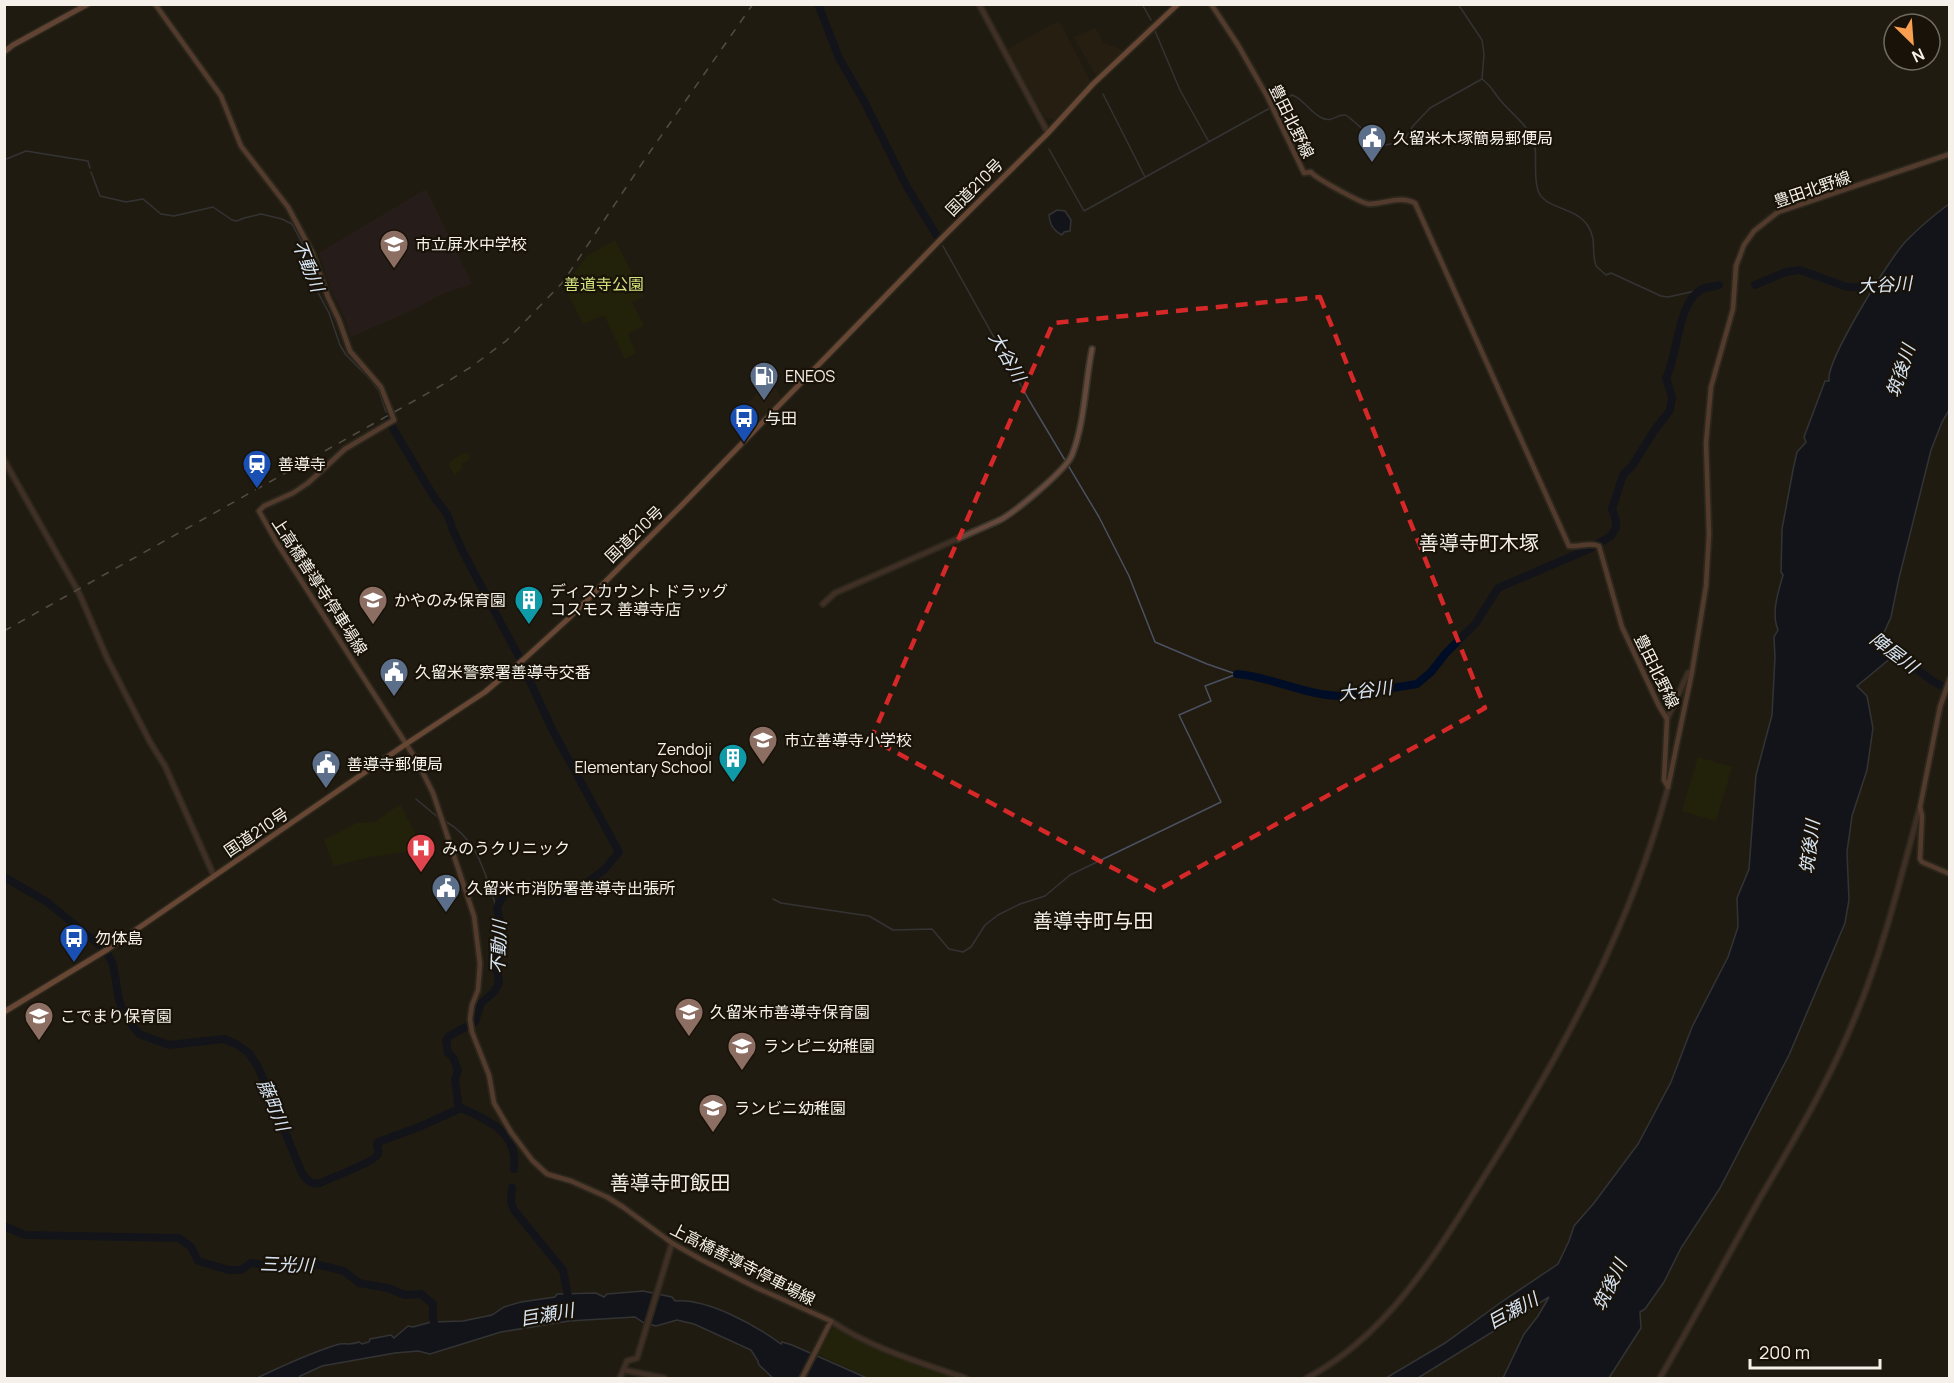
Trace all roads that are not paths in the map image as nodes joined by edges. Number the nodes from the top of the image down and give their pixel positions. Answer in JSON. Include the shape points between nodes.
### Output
{"nodes":[{"id":1,"x":88,"y":4,"type":"edge"},
{"id":2,"x":155,"y":4,"type":"edge"},
{"id":3,"x":979,"y":4,"type":"edge"},
{"id":4,"x":1178,"y":4,"type":"edge"},
{"id":5,"x":1211,"y":4,"type":"edge"},
{"id":6,"x":4,"y":52,"type":"edge"},
{"id":7,"x":1048,"y":133,"type":"junction"},
{"id":8,"x":1950,"y":154,"type":"edge"},
{"id":9,"x":1092,"y":349,"type":"dead end"},
{"id":10,"x":4,"y":460,"type":"edge"},
{"id":11,"x":823,"y":604,"type":"dead end"},
{"id":12,"x":1692,"y":672,"type":"junction"},
{"id":13,"x":1948,"y":681,"type":"edge"},
{"id":14,"x":1667,"y":719,"type":"junction"},
{"id":15,"x":406,"y":744,"type":"junction"},
{"id":16,"x":1668,"y":787,"type":"junction"},
{"id":17,"x":1920,"y":807,"type":"junction"},
{"id":18,"x":1950,"y":874,"type":"edge"},
{"id":19,"x":214,"y":876,"type":"junction"},
{"id":20,"x":4,"y":1012,"type":"edge"},
{"id":21,"x":672,"y":1243,"type":"junction"},
{"id":22,"x":829,"y":1323,"type":"junction"},
{"id":23,"x":624,"y":1370,"type":"junction"},
{"id":24,"x":620,"y":1378,"type":"edge"},
{"id":25,"x":664,"y":1378,"type":"edge"},
{"id":26,"x":802,"y":1378,"type":"edge"},
{"id":27,"x":964,"y":1378,"type":"edge"},
{"id":28,"x":1307,"y":1378,"type":"edge"},
{"id":29,"x":1660,"y":1378,"type":"edge"}],
"edges":[{"from":1,"to":6,"type":"main road"},
{"from":2,"to":15,"type":"main road","name":"上高橋善導寺停車場線","via":[[221,96],[241,146],[288,207],[316,259],[350,351],[381,387],[394,420],[345,449],[308,483],[259,511]]},
{"from":3,"to":7,"type":"street"},
{"from":4,"to":7,"type":"highway","name":"国道210号","via":[[1093,84]]},
{"from":5,"to":14,"type":"main road","name":"豊田北野線","via":[[1267,96],[1304,174],[1311,172],[1323,183],[1363,203],[1406,199],[1415,203],[1569,546],[1594,544],[1601,550],[1622,627]]},
{"from":7,"to":15,"type":"highway","name":"国道210号","via":[[569,618],[485,692]]},
{"from":8,"to":12,"type":"main road","name":"豊田北野線","via":[[1778,212],[1754,231],[1744,245],[1736,266],[1733,309],[1711,387],[1706,443],[1708,559]]},
{"from":9,"to":11,"type":"street","via":[[1072,456],[1063,467],[1005,517],[835,593]]},
{"from":10,"to":19,"type":"street","via":[[79,593],[107,658],[165,766]]},
{"from":12,"to":14,"type":"street","via":[[1688,673]]},
{"from":12,"to":16,"type":"main road","name":"豊田北野線"},
{"from":13,"to":17,"type":"main road"},
{"from":14,"to":16,"type":"main road","name":"豊田北野線","via":[[1664,780]]},
{"from":15,"to":19,"type":"highway","name":"国道210号"},
{"from":15,"to":21,"type":"main road","name":"上高橋善導寺停車場線","via":[[433,793],[476,926],[480,964],[470,1019],[494,1103],[540,1169],[607,1197]]},
{"from":16,"to":28,"type":"street","via":[[1644,868],[1618,932],[1578,1016],[1505,1143],[1418,1278],[1368,1336],[1335,1363]]},
{"from":17,"to":18,"type":"main road","via":[[1920,859]]},
{"from":17,"to":29,"type":"street","via":[[1874,964],[1840,1053],[1795,1142]]},
{"from":19,"to":20,"type":"highway","name":"国道210号","via":[[83,965]]},
{"from":21,"to":22,"type":"main road","name":"上高橋善導寺停車場線"},
{"from":21,"to":23,"type":"street","via":[[638,1353],[634,1360],[627,1361]]},
{"from":22,"to":26,"type":"main road"},
{"from":22,"to":27,"type":"street"},
{"from":23,"to":24,"type":"street"},
{"from":23,"to":25,"type":"street"}]}
